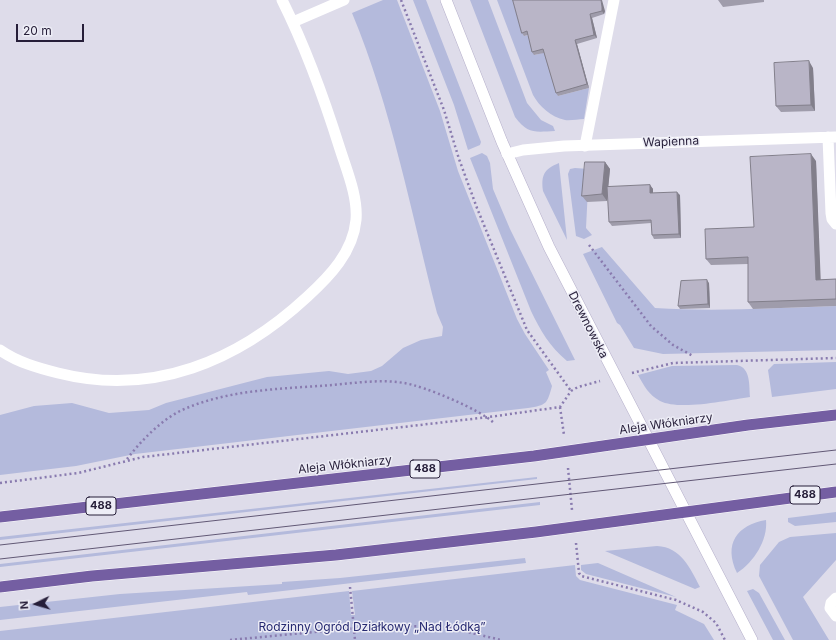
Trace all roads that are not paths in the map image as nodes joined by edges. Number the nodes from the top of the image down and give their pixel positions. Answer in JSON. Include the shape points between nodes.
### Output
{"nodes":[{"id":1,"x":282,"y":0,"type":"edge"},
{"id":2,"x":344,"y":0,"type":"edge"},
{"id":3,"x":446,"y":0,"type":"edge"},
{"id":4,"x":614,"y":0,"type":"edge"},
{"id":5,"x":293,"y":22,"type":"junction"},
{"id":6,"x":832,"y":137,"type":"edge"},
{"id":7,"x":585,"y":146,"type":"junction"},
{"id":8,"x":507,"y":154,"type":"junction"},
{"id":9,"x":836,"y":224,"type":"edge"},
{"id":10,"x":0,"y":350,"type":"edge"},
{"id":11,"x":836,"y":415,"type":"edge"},
{"id":12,"x":647,"y":440,"type":"junction"},
{"id":13,"x":836,"y":492,"type":"edge"},
{"id":14,"x":685,"y":512,"type":"junction"},
{"id":15,"x":0,"y":517,"type":"edge"},
{"id":16,"x":0,"y":587,"type":"edge"},
{"id":17,"x":836,"y":598,"type":"edge"},
{"id":18,"x":836,"y":616,"type":"edge"},
{"id":19,"x":752,"y":640,"type":"edge"}],
"edges":[{"from":1,"to":5,"type":"main road"},
{"from":2,"to":5,"type":"main road"},
{"from":3,"to":8,"type":"main road","name":"Drewnowska"},
{"from":4,"to":7,"type":"main road"},
{"from":5,"to":10,"type":"main road","via":[[323,95],[354,193],[356,220],[351,243],[325,280],[295,307],[235,351],[206,364],[166,376],[113,382],[83,379],[10,357]]},
{"from":6,"to":7,"type":"main road","name":"Wapienna"},
{"from":6,"to":9,"type":"main road","via":[[831,213]]},
{"from":7,"to":8,"type":"main road","name":"Wapienna","via":[[536,148]]},
{"from":8,"to":12,"type":"main road","name":"Drewnowska","via":[[549,247]]},
{"from":11,"to":12,"type":"main road","name":"Aleja Włókniarzy","number":"488"},
{"from":12,"to":14,"type":"main road","name":"Drewnowska"},
{"from":12,"to":15,"type":"main road","name":"Aleja Włókniarzy","number":"488","via":[[534,456]]},
{"from":13,"to":14,"type":"main road","number":"488"},
{"from":14,"to":16,"type":"main road","number":"488","via":[[556,530],[336,555],[92,576]]},
{"from":14,"to":19,"type":"main road","name":"Drewnowska"},
{"from":17,"to":18,"type":"main road","via":[[830,608]]}]}
